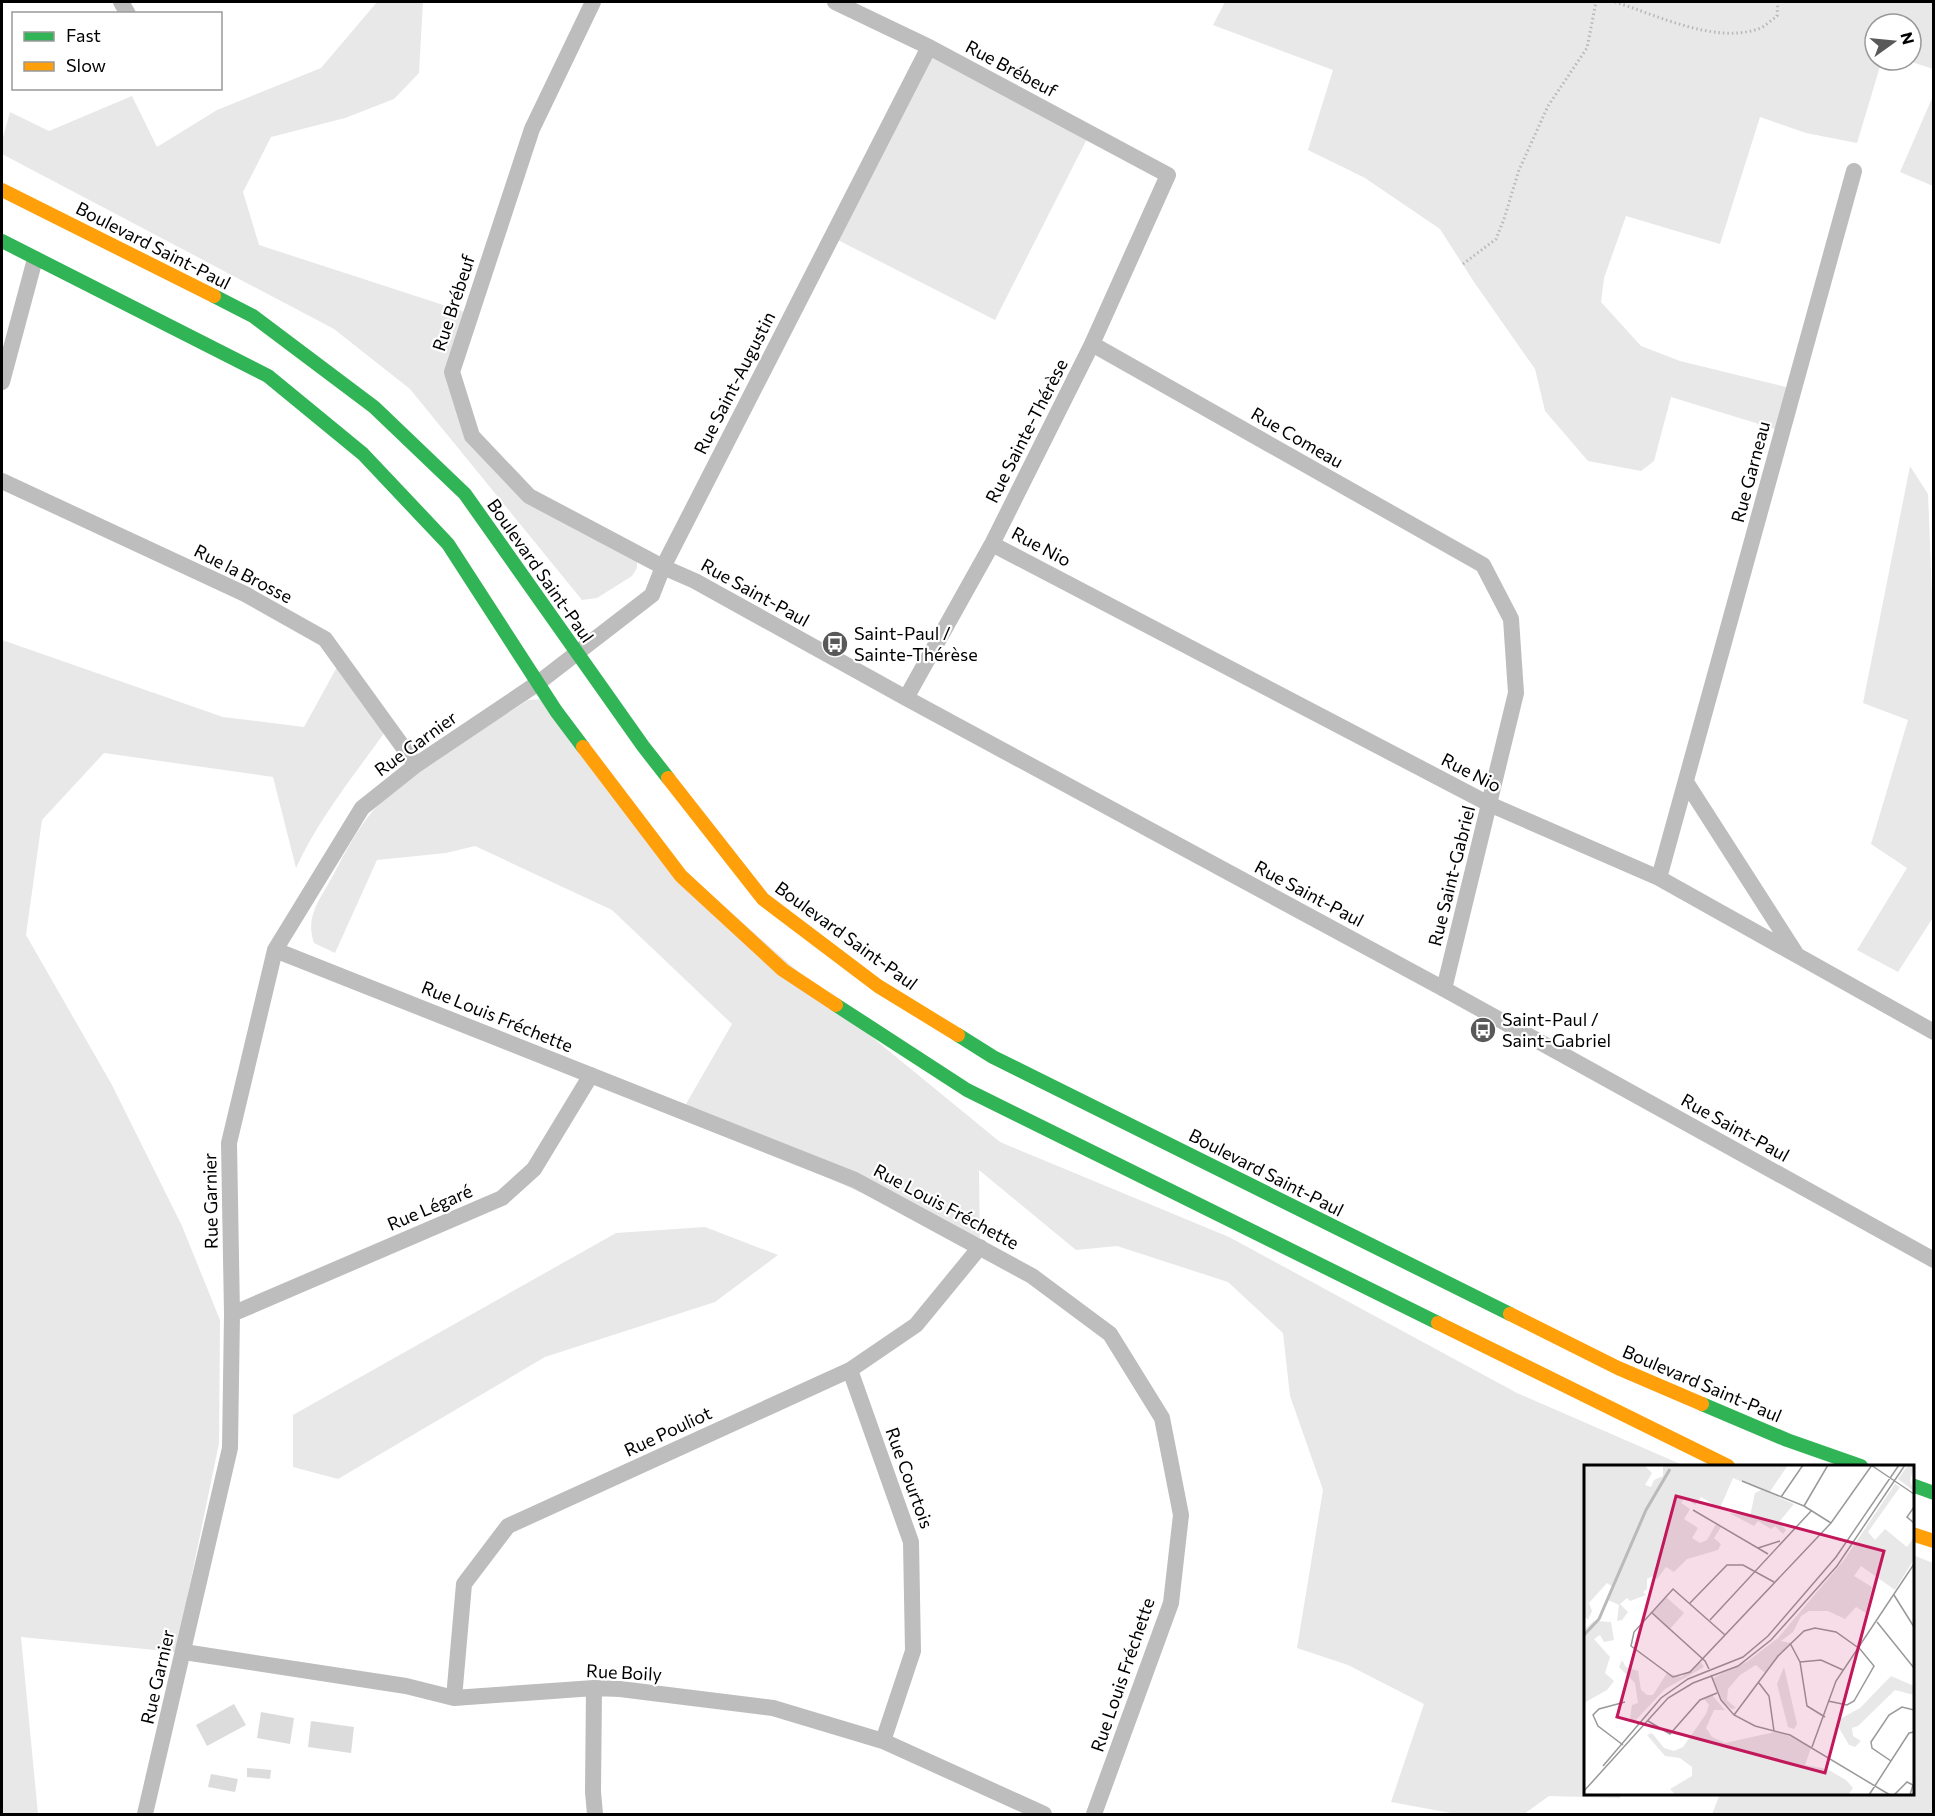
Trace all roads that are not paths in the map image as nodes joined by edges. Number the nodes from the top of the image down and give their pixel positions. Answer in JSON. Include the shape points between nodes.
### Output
{"nodes":[{"id":1,"x":593,"y":2,"type":"edge"},
{"id":2,"x":835,"y":2,"type":"edge"},
{"id":3,"x":928,"y":47,"type":"junction"},
{"id":4,"x":1854,"y":171,"type":"dead end"},
{"id":5,"x":1168,"y":175,"type":"joint"},
{"id":6,"x":2,"y":190,"type":"edge"},
{"id":7,"x":2,"y":241,"type":"edge"},
{"id":8,"x":35,"y":260,"type":"junction"},
{"id":9,"x":1092,"y":344,"type":"junction"},
{"id":10,"x":2,"y":382,"type":"edge"},
{"id":11,"x":2,"y":481,"type":"edge"},
{"id":12,"x":992,"y":544,"type":"junction"},
{"id":13,"x":1483,"y":565,"type":"joint"},
{"id":14,"x":663,"y":567,"type":"junction"},
{"id":15,"x":576,"y":654,"type":"junction"},
{"id":16,"x":531,"y":687,"type":"junction"},
{"id":17,"x":906,"y":698,"type":"junction"},
{"id":18,"x":416,"y":765,"type":"junction"},
{"id":19,"x":1686,"y":782,"type":"junction"},
{"id":20,"x":1489,"y":804,"type":"junction"},
{"id":21,"x":1659,"y":878,"type":"junction"},
{"id":22,"x":275,"y":950,"type":"junction"},
{"id":23,"x":1797,"y":956,"type":"junction"},
{"id":24,"x":1444,"y":989,"type":"junction"},
{"id":25,"x":1934,"y":1032,"type":"edge"},
{"id":26,"x":591,"y":1075,"type":"junction"},
{"id":27,"x":980,"y":1247,"type":"junction"},
{"id":28,"x":1934,"y":1260,"type":"edge"},
{"id":29,"x":232,"y":1314,"type":"junction"},
{"id":30,"x":850,"y":1370,"type":"junction"},
{"id":31,"x":1724,"y":1465,"type":"edge"},
{"id":32,"x":1856,"y":1465,"type":"edge"},
{"id":33,"x":1914,"y":1486,"type":"edge"},
{"id":34,"x":1934,"y":1493,"type":"edge"},
{"id":35,"x":1914,"y":1535,"type":"edge"},
{"id":36,"x":1934,"y":1541,"type":"edge"},
{"id":37,"x":184,"y":1652,"type":"junction"},
{"id":38,"x":594,"y":1688,"type":"junction"},
{"id":39,"x":454,"y":1698,"type":"junction"},
{"id":40,"x":883,"y":1741,"type":"junction"},
{"id":41,"x":145,"y":1815,"type":"edge"},
{"id":42,"x":595,"y":1815,"type":"edge"},
{"id":43,"x":1044,"y":1815,"type":"edge"},
{"id":44,"x":1094,"y":1815,"type":"edge"}],
"edges":[{"from":1,"to":14,"type":"street","name":"Rue Brébeuf","via":[[532,129],[452,372],[472,436],[529,496]]},
{"from":2,"to":3,"type":"street","name":"Rue Brébeuf"},
{"from":3,"to":5,"type":"street","name":"Rue Brébeuf"},
{"from":3,"to":14,"type":"street","name":"Rue Saint-Augustin"},
{"from":4,"to":19,"type":"street","name":"Rue Garneau"},
{"from":5,"to":9,"type":"street","name":"Rue Sainte-Thérèse"},
{"from":6,"to":15,"type":"main road","name":"Boulevard Saint-Paul","via":[[253,316],[374,407],[465,494]]},
{"from":7,"to":8,"type":"main road"},
{"from":8,"to":10,"type":"street"},
{"from":8,"to":16,"type":"main road","via":[[268,376],[363,454],[448,544]]},
{"from":9,"to":12,"type":"street","name":"Rue Sainte-Thérèse"},
{"from":9,"to":13,"type":"street","name":"Rue Comeau"},
{"from":11,"to":18,"type":"street","name":"Rue la Brosse","via":[[245,594],[325,639]]},
{"from":12,"to":17,"type":"street","name":"Rue Sainte-Thérèse"},
{"from":12,"to":20,"type":"street","name":"Rue Nio"},
{"from":13,"to":20,"type":"street","name":"Rue Saint-Gabriel","via":[[1511,620],[1516,693]]},
{"from":14,"to":15,"type":"street","name":"Rue Saint-Augustin","via":[[652,595]]},
{"from":14,"to":17,"type":"street","name":"Rue Saint-Paul"},
{"from":15,"to":16,"type":"street","name":"Rue Saint-Augustin"},
{"from":15,"to":32,"type":"main road","name":"Boulevard Saint-Paul","via":[[763,899],[878,986],[993,1057],[1618,1368]]},
{"from":16,"to":18,"type":"street","name":"Rue Garnier"},
{"from":16,"to":31,"type":"main road","via":[[556,711],[681,876],[783,970],[967,1090]]},
{"from":17,"to":24,"type":"street","name":"Rue Saint-Paul"},
{"from":18,"to":22,"type":"street","name":"Rue Garnier","via":[[362,808]]},
{"from":19,"to":21,"type":"street","name":"Rue Garneau"},
{"from":19,"to":23,"type":"street"},
{"from":20,"to":21,"type":"street","name":"Rue Nio"},
{"from":20,"to":24,"type":"street","name":"Rue Saint-Gabriel"},
{"from":21,"to":23,"type":"street","name":"Rue Nio"},
{"from":22,"to":26,"type":"street","name":"Rue Louis Fréchette"},
{"from":22,"to":29,"type":"street","name":"Rue Garnier","via":[[229,1143]]},
{"from":23,"to":25,"type":"street","name":"Rue Nio"},
{"from":24,"to":28,"type":"street","name":"Rue Saint-Paul"},
{"from":26,"to":27,"type":"street","name":"Rue Louis Fréchette","via":[[855,1180]]},
{"from":26,"to":29,"type":"street","name":"Rue Légaré","via":[[534,1169],[502,1198]]},
{"from":27,"to":30,"type":"street","name":"Rue Pouliot","via":[[916,1325]]},
{"from":27,"to":44,"type":"street","name":"Rue Louis Fréchette","via":[[1032,1276],[1110,1334],[1162,1419],[1175,1483],[1181,1515],[1171,1603]]},
{"from":29,"to":37,"type":"street","name":"Rue Garnier","via":[[230,1448]]},
{"from":30,"to":39,"type":"street","name":"Rue Pouliot","via":[[508,1526],[464,1584]]},
{"from":30,"to":40,"type":"street","name":"Rue Courtois","via":[[911,1542],[913,1651]]},
{"from":33,"to":34,"type":"main road"},
{"from":35,"to":36,"type":"main road"},
{"from":37,"to":39,"type":"street","name":"Rue Boily","via":[[406,1686]]},
{"from":37,"to":41,"type":"street","name":"Rue Garnier"},
{"from":38,"to":39,"type":"street","name":"Rue Boily"},
{"from":38,"to":40,"type":"street","name":"Rue Boily","via":[[773,1708]]},
{"from":38,"to":42,"type":"street"},
{"from":40,"to":43,"type":"street","name":"Rue Boily"}]}
